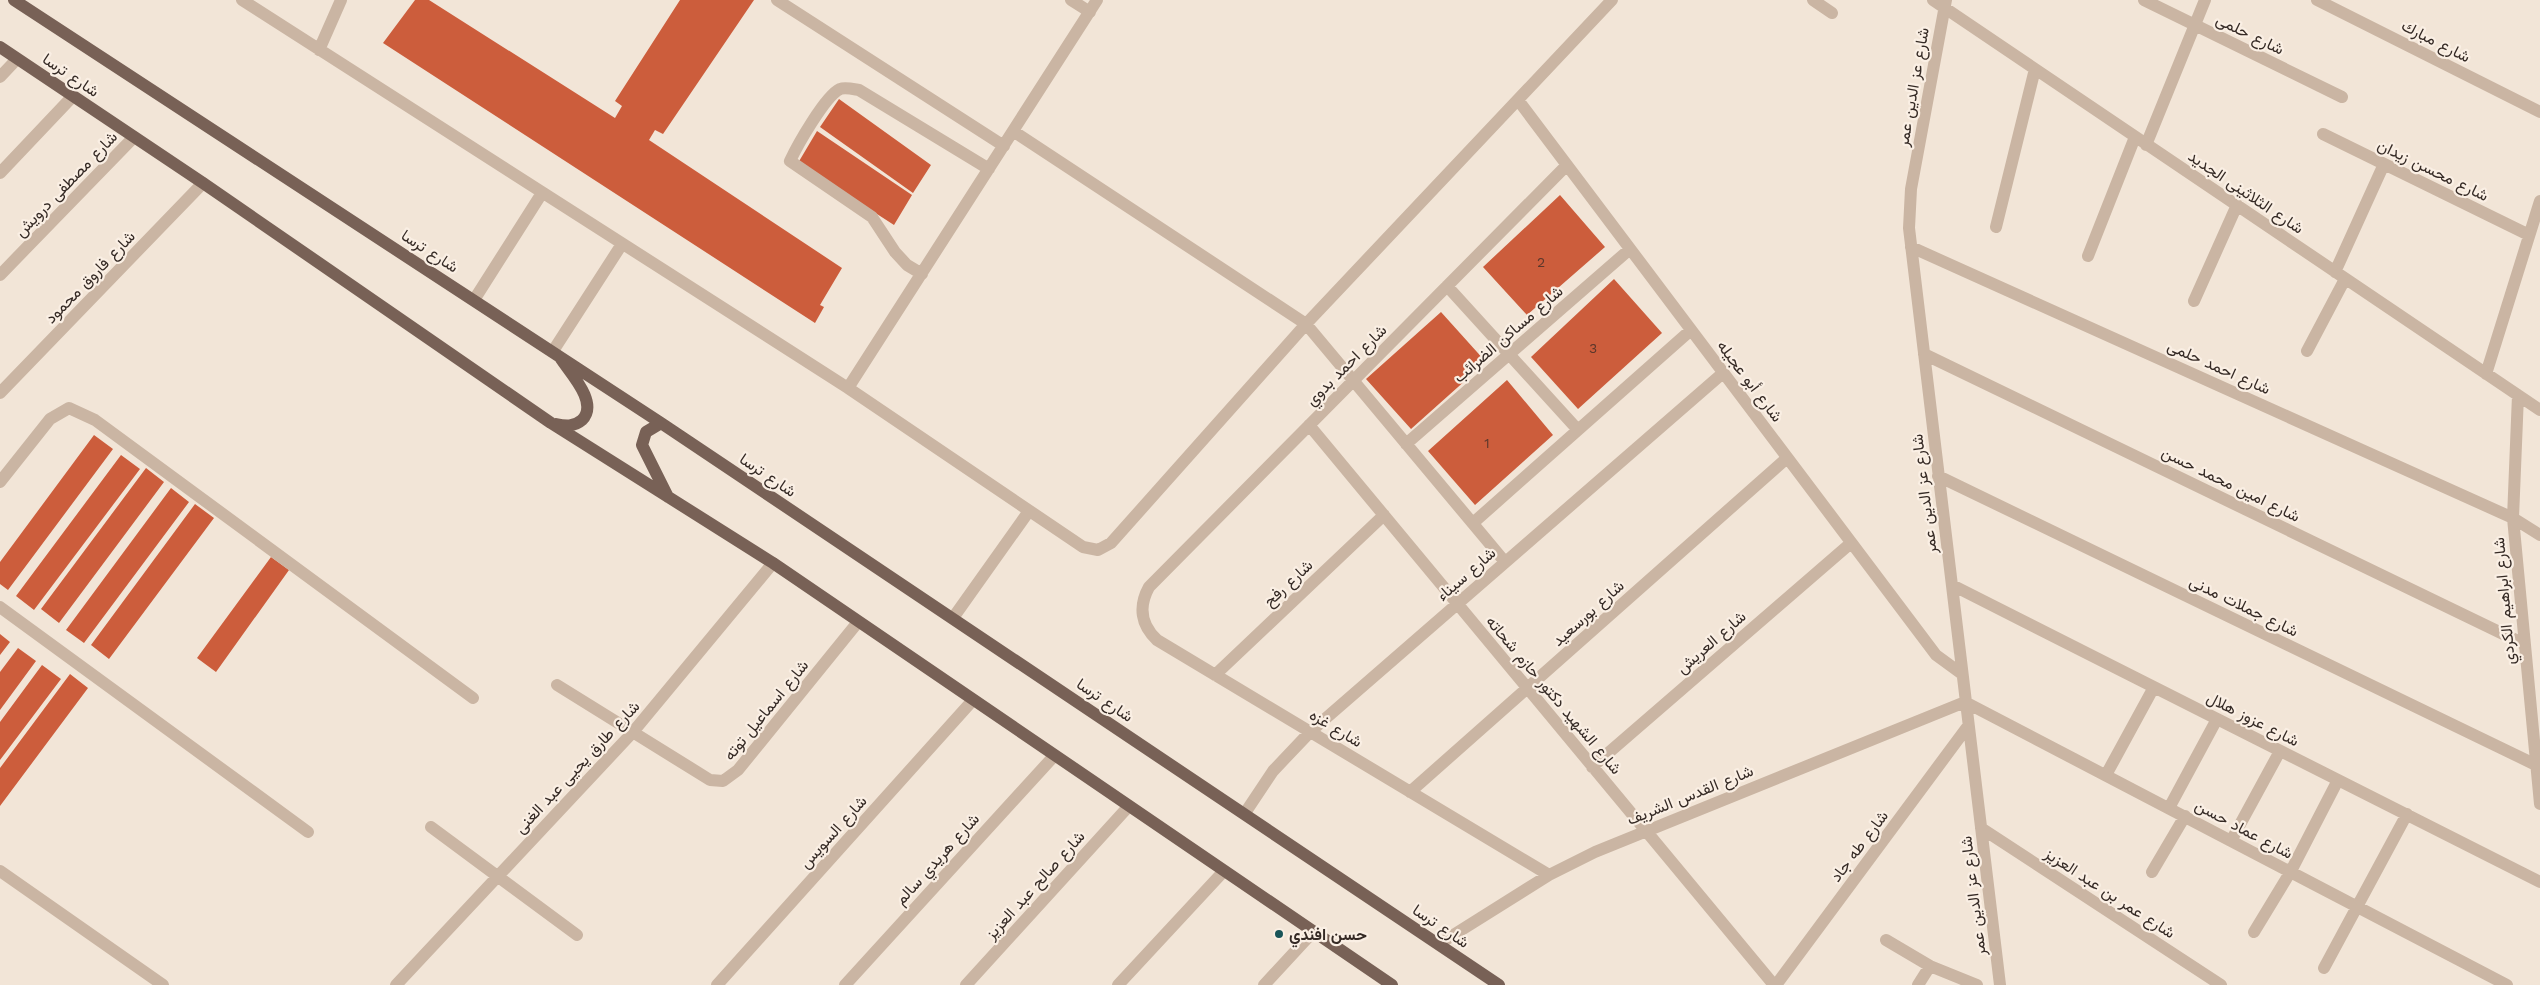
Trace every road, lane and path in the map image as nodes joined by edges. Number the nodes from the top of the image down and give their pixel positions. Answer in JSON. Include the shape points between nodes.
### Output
{"nodes":[{"id":1,"x":14,"y":0,"type":"edge"},
{"id":2,"x":242,"y":0,"type":"edge"},
{"id":3,"x":341,"y":0,"type":"edge"},
{"id":4,"x":777,"y":0,"type":"edge"},
{"id":5,"x":1071,"y":0,"type":"edge"},
{"id":6,"x":1097,"y":0,"type":"edge"},
{"id":7,"x":1612,"y":0,"type":"edge"},
{"id":8,"x":1813,"y":0,"type":"edge"},
{"id":9,"x":1933,"y":0,"type":"edge"},
{"id":10,"x":2144,"y":0,"type":"edge"},
{"id":11,"x":2205,"y":0,"type":"edge"},
{"id":12,"x":2317,"y":0,"type":"edge"},
{"id":13,"x":1945,"y":4,"type":"edge"},
{"id":14,"x":1090,"y":12,"type":"junction"},
{"id":15,"x":1832,"y":13,"type":"dead end"},
{"id":16,"x":2195,"y":25,"type":"junction"},
{"id":17,"x":0,"y":47,"type":"edge"},
{"id":18,"x":319,"y":50,"type":"junction"},
{"id":19,"x":17,"y":59,"type":"junction"},
{"id":20,"x":2035,"y":69,"type":"junction"},
{"id":21,"x":0,"y":77,"type":"edge"},
{"id":22,"x":73,"y":96,"type":"junction"},
{"id":23,"x":2342,"y":96,"type":"dead end"},
{"id":24,"x":1518,"y":100,"type":"junction"},
{"id":25,"x":2540,"y":112,"type":"edge"},
{"id":26,"x":1013,"y":131,"type":"junction"},
{"id":27,"x":2323,"y":134,"type":"dead end"},
{"id":28,"x":134,"y":137,"type":"junction"},
{"id":29,"x":2136,"y":137,"type":"junction"},
{"id":30,"x":2146,"y":145,"type":"junction"},
{"id":31,"x":1004,"y":146,"type":"junction"},
{"id":32,"x":2384,"y":164,"type":"junction"},
{"id":33,"x":1567,"y":165,"type":"junction"},
{"id":34,"x":989,"y":169,"type":"junction"},
{"id":35,"x":0,"y":173,"type":"edge"},
{"id":36,"x":203,"y":183,"type":"junction"},
{"id":37,"x":542,"y":193,"type":"junction"},
{"id":38,"x":2540,"y":201,"type":"edge"},
{"id":39,"x":2237,"y":205,"type":"junction"},
{"id":40,"x":1996,"y":227,"type":"dead end"},
{"id":41,"x":2529,"y":235,"type":"junction"},
{"id":42,"x":622,"y":244,"type":"junction"},
{"id":43,"x":1911,"y":246,"type":"junction"},
{"id":44,"x":1630,"y":249,"type":"junction"},
{"id":45,"x":2088,"y":256,"type":"dead end"},
{"id":46,"x":922,"y":274,"type":"junction"},
{"id":47,"x":0,"y":275,"type":"edge"},
{"id":48,"x":2340,"y":275,"type":"junction"},
{"id":49,"x":1447,"y":286,"type":"junction"},
{"id":50,"x":474,"y":300,"type":"junction"},
{"id":51,"x":2194,"y":301,"type":"dead end"},
{"id":52,"x":1306,"y":324,"type":"junction"},
{"id":53,"x":1691,"y":330,"type":"junction"},
{"id":54,"x":2307,"y":351,"type":"dead end"},
{"id":55,"x":555,"y":353,"type":"junction"},
{"id":56,"x":1509,"y":354,"type":"junction"},
{"id":57,"x":1924,"y":354,"type":"junction"},
{"id":58,"x":1723,"y":372,"type":"junction"},
{"id":59,"x":2486,"y":374,"type":"junction"},
{"id":60,"x":1353,"y":381,"type":"junction"},
{"id":61,"x":848,"y":388,"type":"junction"},
{"id":62,"x":0,"y":393,"type":"edge"},
{"id":63,"x":2518,"y":395,"type":"junction"},
{"id":64,"x":2540,"y":410,"type":"edge"},
{"id":65,"x":551,"y":423,"type":"junction"},
{"id":66,"x":661,"y":423,"type":"junction"},
{"id":67,"x":1310,"y":425,"type":"junction"},
{"id":68,"x":1578,"y":430,"type":"junction"},
{"id":69,"x":1406,"y":444,"type":"junction"},
{"id":70,"x":1788,"y":458,"type":"junction"},
{"id":71,"x":1938,"y":476,"type":"junction"},
{"id":72,"x":0,"y":482,"type":"edge"},
{"id":73,"x":669,"y":498,"type":"junction"},
{"id":74,"x":1029,"y":511,"type":"junction"},
{"id":75,"x":1384,"y":515,"type":"junction"},
{"id":76,"x":2513,"y":518,"type":"junction"},
{"id":77,"x":1473,"y":523,"type":"junction"},
{"id":78,"x":2540,"y":535,"type":"edge"},
{"id":79,"x":1851,"y":543,"type":"junction"},
{"id":80,"x":773,"y":562,"type":"junction"},
{"id":81,"x":1505,"y":562,"type":"junction"},
{"id":82,"x":1952,"y":585,"type":"junction"},
{"id":83,"x":1148,"y":587,"type":"joint"},
{"id":84,"x":1457,"y":604,"type":"junction"},
{"id":85,"x":0,"y":607,"type":"edge"},
{"id":86,"x":953,"y":618,"type":"junction"},
{"id":87,"x":858,"y":622,"type":"junction"},
{"id":88,"x":2524,"y":644,"type":"junction"},
{"id":89,"x":1962,"y":674,"type":"junction"},
{"id":90,"x":1215,"y":675,"type":"junction"},
{"id":91,"x":556,"y":685,"type":"dead end"},
{"id":92,"x":2154,"y":687,"type":"junction"},
{"id":93,"x":1528,"y":688,"type":"junction"},
{"id":94,"x":473,"y":698,"type":"dead end"},
{"id":95,"x":973,"y":700,"type":"junction"},
{"id":96,"x":1966,"y":702,"type":"junction"},
{"id":97,"x":2217,"y":719,"type":"junction"},
{"id":98,"x":1968,"y":726,"type":"junction"},
{"id":99,"x":633,"y":732,"type":"junction"},
{"id":100,"x":1310,"y":732,"type":"junction"},
{"id":101,"x":2280,"y":751,"type":"junction"},
{"id":102,"x":1054,"y":756,"type":"junction"},
{"id":103,"x":2536,"y":765,"type":"junction"},
{"id":104,"x":1592,"y":767,"type":"junction"},
{"id":105,"x":2106,"y":775,"type":"junction"},
{"id":106,"x":2338,"y":780,"type":"junction"},
{"id":107,"x":1410,"y":792,"type":"junction"},
{"id":108,"x":2540,"y":799,"type":"edge"},
{"id":109,"x":1128,"y":807,"type":"junction"},
{"id":110,"x":2169,"y":808,"type":"junction"},
{"id":111,"x":1244,"y":813,"type":"junction"},
{"id":112,"x":2407,"y":814,"type":"junction"},
{"id":113,"x":2185,"y":816,"type":"junction"},
{"id":114,"x":431,"y":827,"type":"dead end"},
{"id":115,"x":1981,"y":828,"type":"junction"},
{"id":116,"x":1644,"y":830,"type":"junction"},
{"id":117,"x":308,"y":832,"type":"dead end"},
{"id":118,"x":2231,"y":841,"type":"junction"},
{"id":119,"x":0,"y":871,"type":"edge"},
{"id":120,"x":1223,"y":872,"type":"junction"},
{"id":121,"x":2152,"y":872,"type":"dead end"},
{"id":122,"x":2290,"y":872,"type":"junction"},
{"id":123,"x":1549,"y":875,"type":"junction"},
{"id":124,"x":497,"y":876,"type":"junction"},
{"id":125,"x":2540,"y":882,"type":"edge"},
{"id":126,"x":2357,"y":906,"type":"junction"},
{"id":127,"x":1313,"y":932,"type":"junction"},
{"id":128,"x":2254,"y":932,"type":"dead end"},
{"id":129,"x":577,"y":935,"type":"dead end"},
{"id":130,"x":1886,"y":940,"type":"dead end"},
{"id":131,"x":1438,"y":944,"type":"junction"},
{"id":132,"x":1930,"y":966,"type":"junction"},
{"id":133,"x":2324,"y":968,"type":"dead end"},
{"id":134,"x":2001,"y":984,"type":"edge"},
{"id":135,"x":163,"y":985,"type":"edge"},
{"id":136,"x":396,"y":985,"type":"edge"},
{"id":137,"x":717,"y":985,"type":"edge"},
{"id":138,"x":844,"y":985,"type":"edge"},
{"id":139,"x":966,"y":985,"type":"edge"},
{"id":140,"x":1118,"y":985,"type":"edge"},
{"id":141,"x":1264,"y":985,"type":"edge"},
{"id":142,"x":1392,"y":985,"type":"edge"},
{"id":143,"x":1499,"y":985,"type":"edge"},
{"id":144,"x":1775,"y":985,"type":"edge"},
{"id":145,"x":1918,"y":985,"type":"edge"},
{"id":146,"x":1977,"y":985,"type":"edge"},
{"id":147,"x":2221,"y":985,"type":"edge"},
{"id":148,"x":2508,"y":985,"type":"edge"}],
"edges":[{"from":1,"to":50,"type":"main road","name":"شارع ترسا"},
{"from":2,"to":18,"type":"street"},
{"from":3,"to":18,"type":"street"},
{"from":4,"to":31,"type":"street"},
{"from":5,"to":14,"type":"street"},
{"from":6,"to":14,"type":"street"},
{"from":7,"to":24,"type":"street"},
{"from":8,"to":15,"type":"street"},
{"from":9,"to":13,"type":"street","name":"شارع الثلاثينى الجديد"},
{"from":10,"to":16,"type":"street","name":"شارع حلمى"},
{"from":11,"to":16,"type":"street"},
{"from":12,"to":25,"type":"street","name":"شارع مبارك"},
{"from":13,"to":20,"type":"street","name":"شارع الثلاثينى الجديد"},
{"from":13,"to":43,"type":"street","name":"شارع عز الدين عمر","via":[[1911,189]]},
{"from":14,"to":26,"type":"street"},
{"from":16,"to":23,"type":"street","name":"شارع حلمى"},
{"from":16,"to":30,"type":"street"},
{"from":17,"to":19,"type":"main road","name":"شارع ترسا"},
{"from":18,"to":37,"type":"street"},
{"from":19,"to":21,"type":"street"},
{"from":19,"to":22,"type":"main road","name":"شارع ترسا"},
{"from":20,"to":29,"type":"street","name":"شارع الثلاثينى الجديد"},
{"from":20,"to":40,"type":"street"},
{"from":22,"to":28,"type":"main road","name":"شارع ترسا"},
{"from":22,"to":35,"type":"street"},
{"from":24,"to":33,"type":"street","name":"شارع أبو عجيله"},
{"from":24,"to":52,"type":"street"},
{"from":26,"to":31,"type":"street"},
{"from":26,"to":52,"type":"street"},
{"from":27,"to":32,"type":"street","name":"شارع محسن زيدان"},
{"from":28,"to":36,"type":"main road","name":"شارع ترسا"},
{"from":28,"to":47,"type":"street","name":"شارع مصطفى درويش"},
{"from":29,"to":30,"type":"street","name":"شارع الثلاثينى الجديد"},
{"from":29,"to":45,"type":"street"},
{"from":30,"to":39,"type":"street","name":"شارع الثلاثينى الجديد"},
{"from":31,"to":34,"type":"street"},
{"from":32,"to":41,"type":"street","name":"شارع محسن زيدان"},
{"from":32,"to":48,"type":"street"},
{"from":33,"to":44,"type":"street","name":"شارع أبو عجيله"},
{"from":33,"to":49,"type":"street","name":"شارع احمد بدوي"},
{"from":34,"to":46,"type":"street"},
{"from":34,"to":46,"type":"street","via":[[859,90],[850,88],[841,88],[831,96],[797,146],[790,161],[872,217],[895,252]]},
{"from":36,"to":62,"type":"street","name":"شارع فاروق محمود"},
{"from":36,"to":65,"type":"main road","name":"شارع ترسا"},
{"from":37,"to":42,"type":"street"},
{"from":37,"to":50,"type":"street"},
{"from":38,"to":41,"type":"street"},
{"from":39,"to":48,"type":"street","name":"شارع الثلاثينى الجديد"},
{"from":39,"to":51,"type":"street"},
{"from":41,"to":59,"type":"street"},
{"from":42,"to":55,"type":"street"},
{"from":42,"to":61,"type":"street"},
{"from":43,"to":57,"type":"street","name":"شارع عز الدين عمر"},
{"from":43,"to":76,"type":"street","name":"شارع احمد حلمى"},
{"from":44,"to":53,"type":"street","name":"شارع أبو عجيله"},
{"from":44,"to":56,"type":"street","name":"شارع مساكن الضرائب"},
{"from":46,"to":61,"type":"street"},
{"from":48,"to":54,"type":"street"},
{"from":48,"to":59,"type":"street","name":"شارع الثلاثينى الجديد"},
{"from":49,"to":56,"type":"street"},
{"from":49,"to":60,"type":"street","name":"شارع احمد بدوي"},
{"from":50,"to":55,"type":"main road","name":"شارع ترسا"},
{"from":52,"to":60,"type":"street"},
{"from":52,"to":74,"type":"street","via":[[1105,547],[1098,550],[1084,547]]},
{"from":53,"to":58,"type":"street","name":"شارع أبو عجيله"},
{"from":53,"to":68,"type":"street"},
{"from":55,"to":65,"type":"main road","via":[[586,396],[588,405],[582,420],[574,425]]},
{"from":55,"to":66,"type":"main road","name":"شارع ترسا"},
{"from":56,"to":68,"type":"street"},
{"from":56,"to":69,"type":"street","name":"شارع مساكن الضرائب"},
{"from":57,"to":71,"type":"street","name":"شارع عز الدين عمر"},
{"from":57,"to":88,"type":"street","name":"شارع امين محمد حسن"},
{"from":58,"to":70,"type":"street","name":"شارع أبو عجيله"},
{"from":58,"to":81,"type":"street","name":"شارع سيناء"},
{"from":59,"to":63,"type":"street","name":"شارع الثلاثينى الجديد"},
{"from":60,"to":67,"type":"street","name":"شارع احمد بدوي"},
{"from":60,"to":69,"type":"street"},
{"from":61,"to":74,"type":"street"},
{"from":63,"to":64,"type":"street","name":"شارع الثلاثينى الجديد"},
{"from":63,"to":76,"type":"street","name":"شارع ابراهيم الكردي"},
{"from":65,"to":73,"type":"main road","name":"شارع ترسا"},
{"from":66,"to":73,"type":"main road","via":[[646,432],[642,445]]},
{"from":66,"to":86,"type":"main road","name":"شارع ترسا"},
{"from":67,"to":75,"type":"street","name":"شارع الشهيد دكتور حازم شحاته"},
{"from":67,"to":83,"type":"street","name":"شارع احمد بدوي"},
{"from":68,"to":77,"type":"street"},
{"from":69,"to":77,"type":"street"},
{"from":70,"to":79,"type":"street","name":"شارع أبو عجيله"},
{"from":70,"to":93,"type":"street","name":"شارع بورسعيد"},
{"from":71,"to":82,"type":"street","name":"شارع عز الدين عمر"},
{"from":71,"to":103,"type":"street","name":"شارع جملات مدنى"},
{"from":72,"to":94,"type":"street","via":[[50,419],[69,408],[95,420]]},
{"from":73,"to":80,"type":"main road","name":"شارع ترسا"},
{"from":74,"to":86,"type":"street"},
{"from":75,"to":84,"type":"street","name":"شارع الشهيد دكتور حازم شحاته"},
{"from":75,"to":90,"type":"street","name":"شارع رفح"},
{"from":76,"to":78,"type":"street","name":"شارع احمد حلمى"},
{"from":76,"to":88,"type":"street","name":"شارع ابراهيم الكردي"},
{"from":77,"to":81,"type":"street"},
{"from":79,"to":89,"type":"street","name":"شارع أبو عجيله","via":[[1936,655]]},
{"from":79,"to":104,"type":"street","name":"شارع العريش"},
{"from":80,"to":87,"type":"main road","name":"شارع ترسا"},
{"from":80,"to":99,"type":"street","name":"شارع طارق يحيى عبد الغنى"},
{"from":81,"to":84,"type":"street","name":"شارع سيناء"},
{"from":82,"to":89,"type":"street","name":"شارع عز الدين عمر"},
{"from":82,"to":92,"type":"street","name":"شارع عزوز هلال"},
{"from":83,"to":90,"type":"street","name":"شارع غزه","via":[[1142,612],[1151,635]]},
{"from":84,"to":93,"type":"street","name":"شارع الشهيد دكتور حازم شحاته"},
{"from":84,"to":100,"type":"street","name":"شارع سيناء"},
{"from":85,"to":117,"type":"street"},
{"from":86,"to":111,"type":"main road","name":"شارع ترسا"},
{"from":87,"to":95,"type":"main road","name":"شارع ترسا"},
{"from":87,"to":99,"type":"street","name":"شارع اسماعيل توته","via":[[729,778],[716,782],[710,780]]},
{"from":88,"to":103,"type":"street","name":"شارع ابراهيم الكردي"},
{"from":89,"to":96,"type":"street","name":"شارع عز الدين عمر"},
{"from":90,"to":100,"type":"street","name":"شارع غزه"},
{"from":91,"to":99,"type":"street","name":"شارع اسماعيل توته"},
{"from":92,"to":97,"type":"street","name":"شارع عزوز هلال"},
{"from":92,"to":105,"type":"street"},
{"from":93,"to":104,"type":"street","name":"شارع الشهيد دكتور حازم شحاته"},
{"from":93,"to":107,"type":"street","name":"شارع بورسعيد"},
{"from":95,"to":102,"type":"main road","name":"شارع ترسا"},
{"from":95,"to":137,"type":"street","name":"شارع السويس"},
{"from":96,"to":98,"type":"street","name":"شارع عز الدين عمر"},
{"from":96,"to":105,"type":"street","name":"شارع عماد حسن"},
{"from":96,"to":116,"type":"street","name":"شارع القدس الشريف"},
{"from":97,"to":101,"type":"street","name":"شارع عزوز هلال"},
{"from":97,"to":110,"type":"street"},
{"from":98,"to":115,"type":"street","name":"شارع عز الدين عمر"},
{"from":98,"to":144,"type":"street","name":"شارع طه جاد"},
{"from":99,"to":124,"type":"street","name":"شارع طارق يحيى عبد الغنى"},
{"from":100,"to":107,"type":"street","name":"شارع غزه"},
{"from":100,"to":111,"type":"street","name":"شارع سيناء","via":[[1273,771]]},
{"from":101,"to":106,"type":"street","name":"شارع عزوز هلال"},
{"from":101,"to":118,"type":"street"},
{"from":102,"to":109,"type":"main road","name":"شارع ترسا"},
{"from":102,"to":138,"type":"street","name":"شارع هريدي سالم"},
{"from":103,"to":108,"type":"street","name":"شارع ابراهيم الكردي"},
{"from":104,"to":116,"type":"street","name":"شارع الشهيد دكتور حازم شحاته"},
{"from":105,"to":110,"type":"street","name":"شارع عماد حسن"},
{"from":106,"to":112,"type":"street","name":"شارع عزوز هلال"},
{"from":106,"to":122,"type":"street"},
{"from":107,"to":123,"type":"street","name":"شارع غزه"},
{"from":109,"to":120,"type":"main road","name":"شارع ترسا"},
{"from":109,"to":139,"type":"street","name":"شارع صالح عبد العزيز"},
{"from":110,"to":113,"type":"street","name":"شارع عماد حسن"},
{"from":111,"to":131,"type":"main road","name":"شارع ترسا"},
{"from":112,"to":125,"type":"street","name":"شارع عزوز هلال"},
{"from":112,"to":126,"type":"street"},
{"from":113,"to":118,"type":"street","name":"شارع عماد حسن"},
{"from":113,"to":121,"type":"street"},
{"from":114,"to":124,"type":"street"},
{"from":115,"to":134,"type":"street","name":"شارع عز الدين عمر"},
{"from":115,"to":147,"type":"street","name":"شارع عمر بن عبد العزيز"},
{"from":116,"to":123,"type":"street","name":"شارع القدس الشريف"},
{"from":116,"to":144,"type":"street","name":"شارع الشهيد دكتور حازم شحاته"},
{"from":118,"to":122,"type":"street","name":"شارع عماد حسن"},
{"from":119,"to":135,"type":"street"},
{"from":120,"to":127,"type":"main road","name":"شارع ترسا"},
{"from":120,"to":140,"type":"street"},
{"from":122,"to":126,"type":"street","name":"شارع عماد حسن"},
{"from":122,"to":128,"type":"street"},
{"from":123,"to":131,"type":"street","name":"شارع القدس الشريف"},
{"from":124,"to":129,"type":"street"},
{"from":124,"to":136,"type":"street","name":"شارع طارق يحيى عبد الغنى"},
{"from":126,"to":133,"type":"street"},
{"from":126,"to":148,"type":"street","name":"شارع عماد حسن"},
{"from":127,"to":141,"type":"street"},
{"from":127,"to":142,"type":"main road","name":"شارع ترسا"},
{"from":130,"to":132,"type":"street"},
{"from":131,"to":143,"type":"main road","name":"شارع ترسا"},
{"from":132,"to":145,"type":"street"},
{"from":132,"to":146,"type":"street"}]}
